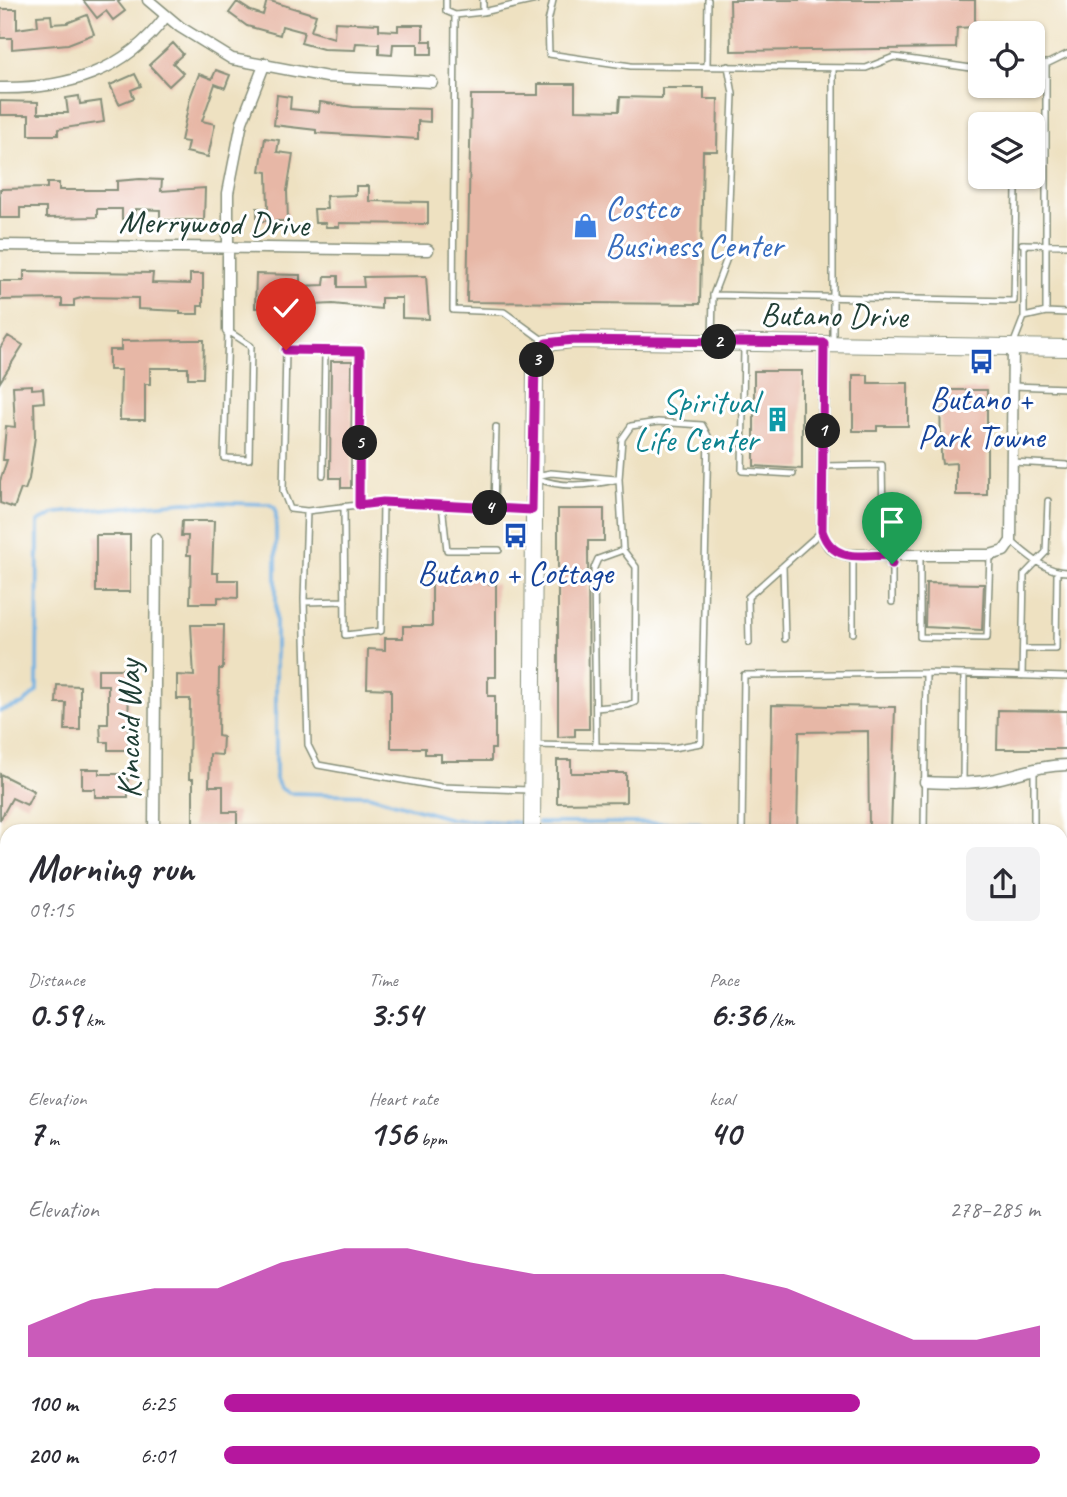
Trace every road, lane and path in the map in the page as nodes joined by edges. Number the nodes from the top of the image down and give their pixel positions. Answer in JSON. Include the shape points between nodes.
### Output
{"nodes":[{"id":1,"x":148,"y":0,"type":"edge"},
{"id":2,"x":446,"y":0,"type":"edge"},
{"id":3,"x":483,"y":0,"type":"edge"},
{"id":4,"x":536,"y":0,"type":"edge"},
{"id":5,"x":553,"y":0,"type":"edge"},
{"id":6,"x":708,"y":0,"type":"edge"},
{"id":7,"x":482,"y":12,"type":"junction"},
{"id":8,"x":455,"y":15,"type":"junction"},
{"id":9,"x":166,"y":16,"type":"junction"},
{"id":10,"x":1067,"y":54,"type":"edge"},
{"id":11,"x":265,"y":63,"type":"junction"},
{"id":12,"x":1046,"y":63,"type":"joint"},
{"id":13,"x":708,"y":66,"type":"junction"},
{"id":14,"x":728,"y":66,"type":"junction"},
{"id":15,"x":834,"y":68,"type":"junction"},
{"id":16,"x":968,"y":68,"type":"edge"},
{"id":17,"x":432,"y":82,"type":"dead end"},
{"id":18,"x":0,"y":88,"type":"edge"},
{"id":19,"x":1016,"y":189,"type":"edge"},
{"id":20,"x":1015,"y":244,"type":"junction"},
{"id":21,"x":1024,"y":244,"type":"junction"},
{"id":22,"x":1046,"y":244,"type":"junction"},
{"id":23,"x":0,"y":245,"type":"edge"},
{"id":24,"x":1067,"y":245,"type":"edge"},
{"id":25,"x":229,"y":248,"type":"junction"},
{"id":26,"x":428,"y":250,"type":"dead end"},
{"id":27,"x":713,"y":295,"type":"junction"},
{"id":28,"x":833,"y":298,"type":"junction"},
{"id":29,"x":1046,"y":312,"type":"junction"},
{"id":30,"x":1067,"y":313,"type":"edge"},
{"id":31,"x":1024,"y":317,"type":"junction"},
{"id":32,"x":228,"y":331,"type":"junction"},
{"id":33,"x":712,"y":342,"type":"junction"},
{"id":34,"x":546,"y":343,"type":"junction"},
{"id":35,"x":744,"y":343,"type":"junction"},
{"id":36,"x":828,"y":343,"type":"junction"},
{"id":37,"x":1013,"y":345,"type":"junction"},
{"id":38,"x":1067,"y":348,"type":"edge"},
{"id":39,"x":325,"y":351,"type":"junction"},
{"id":40,"x":1013,"y":386,"type":"junction"},
{"id":41,"x":1067,"y":388,"type":"edge"},
{"id":42,"x":496,"y":427,"type":"dead end"},
{"id":43,"x":1013,"y":462,"type":"junction"},
{"id":44,"x":1067,"y":464,"type":"edge"},
{"id":45,"x":823,"y":466,"type":"junction"},
{"id":46,"x":793,"y":474,"type":"dead end"},
{"id":47,"x":323,"y":475,"type":"dead end"},
{"id":48,"x":586,"y":475,"type":"junction"},
{"id":49,"x":532,"y":476,"type":"junction"},
{"id":50,"x":619,"y":479,"type":"junction"},
{"id":51,"x":586,"y":484,"type":"junction"},
{"id":52,"x":1048,"y":501,"type":"dead end"},
{"id":53,"x":383,"y":502,"type":"junction"},
{"id":54,"x":359,"y":505,"type":"junction"},
{"id":55,"x":442,"y":505,"type":"junction"},
{"id":56,"x":344,"y":506,"type":"junction"},
{"id":57,"x":494,"y":508,"type":"junction"},
{"id":58,"x":532,"y":510,"type":"junction"},
{"id":59,"x":307,"y":511,"type":"junction"},
{"id":60,"x":883,"y":517,"type":"dead end"},
{"id":61,"x":822,"y":531,"type":"junction"},
{"id":62,"x":156,"y":539,"type":"dead end"},
{"id":63,"x":1012,"y":541,"type":"junction"},
{"id":64,"x":499,"y":550,"type":"dead end"},
{"id":65,"x":623,"y":550,"type":"junction"},
{"id":66,"x":853,"y":555,"type":"junction"},
{"id":67,"x":892,"y":555,"type":"junction"},
{"id":68,"x":920,"y":555,"type":"junction"},
{"id":69,"x":990,"y":555,"type":"junction"},
{"id":70,"x":1037,"y":562,"type":"junction"},
{"id":71,"x":783,"y":566,"type":"junction"},
{"id":72,"x":1057,"y":572,"type":"junction"},
{"id":73,"x":1067,"y":572,"type":"edge"},
{"id":74,"x":345,"y":601,"type":"junction"},
{"id":75,"x":304,"y":602,"type":"junction"},
{"id":76,"x":892,"y":602,"type":"dead end"},
{"id":77,"x":853,"y":632,"type":"dead end"},
{"id":78,"x":785,"y":639,"type":"dead end"},
{"id":79,"x":749,"y":643,"type":"dead end"},
{"id":80,"x":1023,"y":649,"type":"junction"},
{"id":81,"x":926,"y":673,"type":"junction"},
{"id":82,"x":964,"y":674,"type":"junction"},
{"id":83,"x":1022,"y":676,"type":"junction"},
{"id":84,"x":1067,"y":677,"type":"edge"},
{"id":85,"x":596,"y":708,"type":"junction"},
{"id":86,"x":532,"y":745,"type":"junction"},
{"id":87,"x":596,"y":746,"type":"junction"},
{"id":88,"x":1067,"y":765,"type":"edge"},
{"id":89,"x":1034,"y":768,"type":"junction"},
{"id":90,"x":925,"y":782,"type":"junction"},
{"id":91,"x":963,"y":783,"type":"junction"},
{"id":92,"x":532,"y":790,"type":"junction"},
{"id":93,"x":154,"y":824,"type":"edge"},
{"id":94,"x":531,"y":824,"type":"edge"},
{"id":95,"x":742,"y":824,"type":"edge"},
{"id":96,"x":924,"y":824,"type":"edge"},
{"id":97,"x":1034,"y":824,"type":"edge"}],
"edges":[{"from":1,"to":9,"type":"street"},
{"from":2,"to":8,"type":"lane","via":[[446,11]]},
{"from":3,"to":7,"type":"lane"},
{"from":4,"to":7,"type":"lane"},
{"from":5,"to":13,"type":"lane","via":[[549,54],[631,66]]},
{"from":6,"to":13,"type":"lane"},
{"from":7,"to":8,"type":"lane"},
{"from":8,"to":34,"type":"lane","via":[[453,310],[504,313]]},
{"from":9,"to":11,"type":"street","via":[[232,58]]},
{"from":9,"to":18,"type":"street","via":[[146,40],[102,71],[58,85]]},
{"from":10,"to":12,"type":"lane"},
{"from":11,"to":17,"type":"street","via":[[327,77]]},
{"from":11,"to":25,"type":"street","via":[[233,157]]},
{"from":12,"to":22,"type":"lane"},
{"from":13,"to":14,"type":"lane"},
{"from":14,"to":15,"type":"lane"},
{"from":14,"to":27,"type":"lane","via":[[733,94],[727,258]]},
{"from":15,"to":16,"type":"lane","via":[[866,68],[894,57]]},
{"from":15,"to":28,"type":"lane"},
{"from":19,"to":20,"type":"lane"},
{"from":20,"to":21,"type":"lane"},
{"from":20,"to":28,"type":"lane","via":[[1014,301]]},
{"from":21,"to":22,"type":"lane"},
{"from":21,"to":31,"type":"lane"},
{"from":22,"to":24,"type":"lane"},
{"from":22,"to":29,"type":"lane"},
{"from":23,"to":25,"type":"street","name":"Merrywood Drive"},
{"from":25,"to":26,"type":"street","name":"Merrywood Drive"},
{"from":25,"to":32,"type":"street"},
{"from":27,"to":28,"type":"lane"},
{"from":27,"to":33,"type":"lane"},
{"from":28,"to":36,"type":"lane"},
{"from":29,"to":30,"type":"lane"},
{"from":29,"to":31,"type":"lane"},
{"from":31,"to":37,"type":"lane"},
{"from":32,"to":32,"type":"lane","via":[[224,458],[248,459],[251,346]]},
{"from":33,"to":34,"type":"street","name":"Butano Drive"},
{"from":33,"to":35,"type":"street","name":"Butano Drive"},
{"from":34,"to":49,"type":"street","via":[[535,363]]},
{"from":35,"to":36,"type":"street","name":"Butano Drive"},
{"from":35,"to":46,"type":"lane","via":[[742,471]]},
{"from":36,"to":37,"type":"street","name":"Butano Drive"},
{"from":36,"to":45,"type":"street"},
{"from":37,"to":38,"type":"street","name":"Butano Drive"},
{"from":37,"to":40,"type":"street"},
{"from":39,"to":47,"type":"lane"},
{"from":39,"to":54,"type":"lane","via":[[360,351]]},
{"from":39,"to":59,"type":"lane","via":[[286,350],[283,491],[290,509]]},
{"from":40,"to":41,"type":"lane"},
{"from":40,"to":43,"type":"street"},
{"from":42,"to":57,"type":"lane"},
{"from":43,"to":44,"type":"lane"},
{"from":43,"to":63,"type":"street"},
{"from":45,"to":60,"type":"lane","via":[[883,465]]},
{"from":45,"to":61,"type":"street"},
{"from":48,"to":49,"type":"lane"},
{"from":48,"to":50,"type":"lane"},
{"from":48,"to":51,"type":"lane"},
{"from":49,"to":51,"type":"lane","via":[[547,483]]},
{"from":49,"to":58,"type":"street"},
{"from":50,"to":51,"type":"lane"},
{"from":50,"to":65,"type":"lane"},
{"from":50,"to":87,"type":"lane","via":[[622,439],[631,426],[658,422],[702,425],[708,436],[703,738],[694,746],[673,748]]},
{"from":52,"to":70,"type":"lane","via":[[1046,552]]},
{"from":53,"to":54,"type":"lane"},
{"from":53,"to":55,"type":"lane"},
{"from":53,"to":74,"type":"lane","via":[[381,631],[345,635]]},
{"from":54,"to":56,"type":"lane"},
{"from":55,"to":57,"type":"lane"},
{"from":55,"to":64,"type":"lane","via":[[447,550]]},
{"from":56,"to":59,"type":"lane"},
{"from":56,"to":74,"type":"lane"},
{"from":57,"to":58,"type":"lane"},
{"from":58,"to":86,"type":"street"},
{"from":59,"to":75,"type":"lane"},
{"from":61,"to":66,"type":"street","via":[[827,546]]},
{"from":61,"to":71,"type":"lane"},
{"from":62,"to":93,"type":"street","name":"Kincaid Way"},
{"from":63,"to":69,"type":"street","via":[[1004,551]]},
{"from":63,"to":70,"type":"lane"},
{"from":65,"to":85,"type":"lane","via":[[598,559],[594,568]]},
{"from":65,"to":85,"type":"lane","via":[[636,567],[635,702]]},
{"from":66,"to":67,"type":"street"},
{"from":66,"to":77,"type":"lane"},
{"from":67,"to":68,"type":"street"},
{"from":67,"to":76,"type":"lane"},
{"from":68,"to":69,"type":"street"},
{"from":68,"to":69,"type":"lane","via":[[920,637],[987,638]]},
{"from":70,"to":72,"type":"lane"},
{"from":70,"to":80,"type":"lane","via":[[1024,575]]},
{"from":71,"to":78,"type":"lane"},
{"from":71,"to":79,"type":"lane","via":[[748,597]]},
{"from":72,"to":73,"type":"lane"},
{"from":72,"to":80,"type":"lane","via":[[1056,649]]},
{"from":74,"to":75,"type":"lane"},
{"from":75,"to":92,"type":"lane","via":[[308,745],[318,765],[441,787]]},
{"from":80,"to":83,"type":"lane"},
{"from":81,"to":82,"type":"lane"},
{"from":81,"to":90,"type":"lane"},
{"from":81,"to":95,"type":"lane","via":[[744,675]]},
{"from":82,"to":83,"type":"lane"},
{"from":82,"to":91,"type":"lane"},
{"from":83,"to":84,"type":"lane"},
{"from":85,"to":87,"type":"lane"},
{"from":86,"to":87,"type":"lane"},
{"from":86,"to":92,"type":"street"},
{"from":88,"to":89,"type":"street"},
{"from":89,"to":91,"type":"street","via":[[1000,779]]},
{"from":89,"to":97,"type":"lane"},
{"from":90,"to":91,"type":"street"},
{"from":90,"to":96,"type":"lane"},
{"from":92,"to":94,"type":"street"}]}
